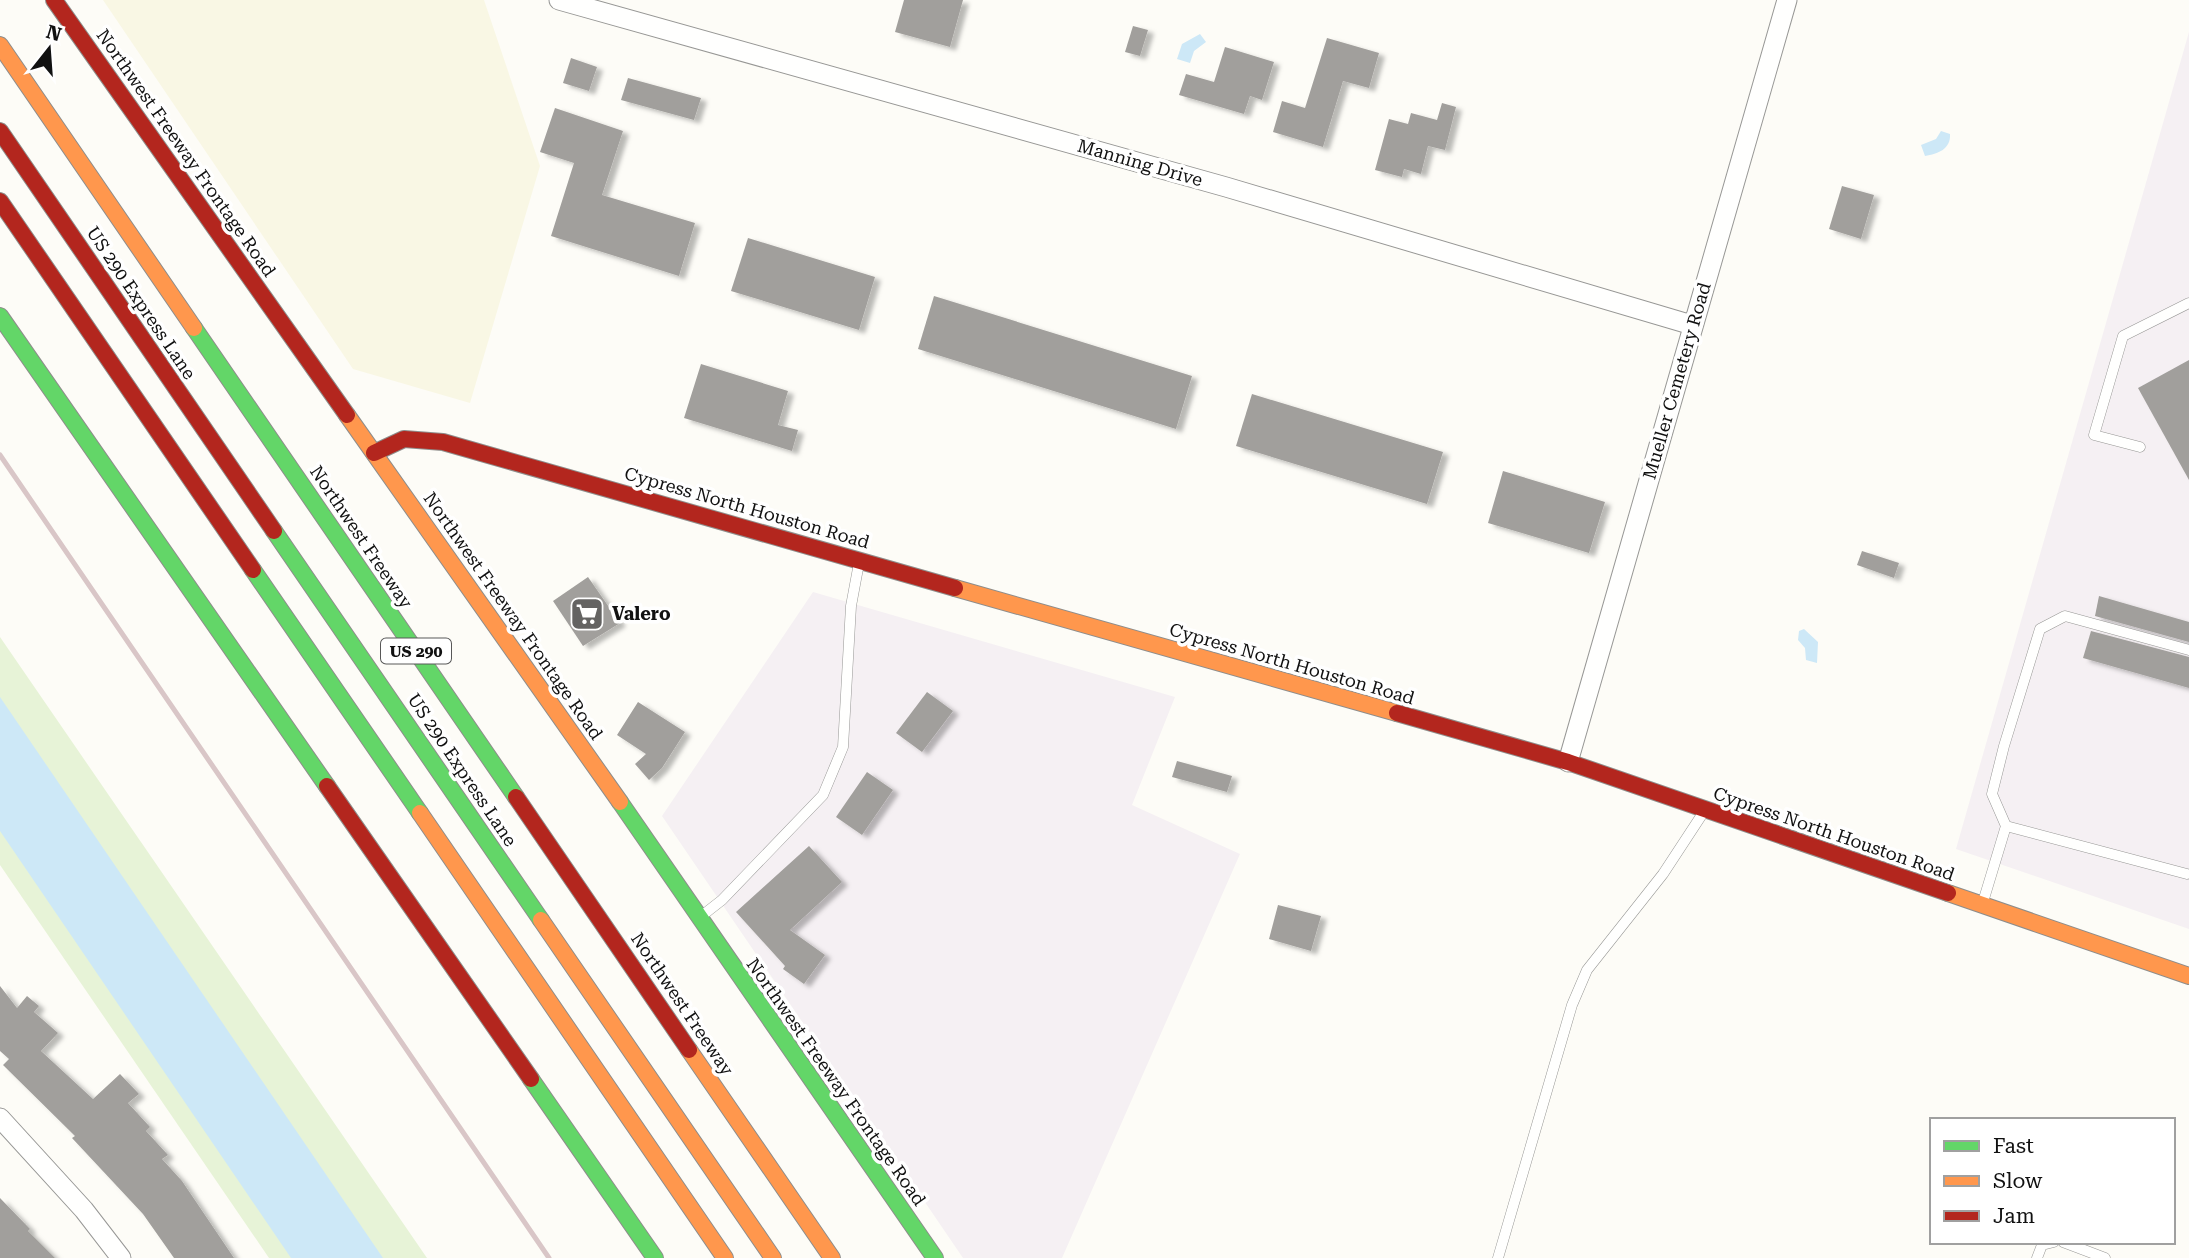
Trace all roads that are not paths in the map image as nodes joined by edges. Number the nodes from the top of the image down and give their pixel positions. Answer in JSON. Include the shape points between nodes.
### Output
{"nodes":[{"id":1,"x":54,"y":0,"type":"edge"},
{"id":2,"x":559,"y":0,"type":"edge"},
{"id":3,"x":1787,"y":0,"type":"edge"},
{"id":4,"x":583,"y":3,"type":"edge"},
{"id":5,"x":0,"y":46,"type":"edge"},
{"id":6,"x":0,"y":131,"type":"edge"},
{"id":7,"x":0,"y":201,"type":"edge"},
{"id":8,"x":2189,"y":303,"type":"edge"},
{"id":9,"x":0,"y":316,"type":"edge"},
{"id":10,"x":1692,"y":325,"type":"junction"},
{"id":11,"x":2140,"y":447,"type":"dead end"},
{"id":12,"x":374,"y":453,"type":"junction"},
{"id":13,"x":859,"y":561,"type":"junction"},
{"id":14,"x":2189,"y":650,"type":"edge"},
{"id":15,"x":1568,"y":762,"type":"junction"},
{"id":16,"x":1705,"y":810,"type":"junction"},
{"id":17,"x":2006,"y":826,"type":"junction"},
{"id":18,"x":2187,"y":874,"type":"edge"},
{"id":19,"x":1981,"y":906,"type":"junction"},
{"id":20,"x":699,"y":918,"type":"junction"},
{"id":21,"x":2189,"y":976,"type":"edge"},
{"id":22,"x":0,"y":1118,"type":"edge"},
{"id":23,"x":2046,"y":1244,"type":"edge"},
{"id":24,"x":2068,"y":1244,"type":"edge"},
{"id":25,"x":121,"y":1258,"type":"edge"},
{"id":26,"x":655,"y":1258,"type":"edge"},
{"id":27,"x":725,"y":1258,"type":"edge"},
{"id":28,"x":773,"y":1258,"type":"edge"},
{"id":29,"x":832,"y":1258,"type":"edge"},
{"id":30,"x":935,"y":1258,"type":"edge"},
{"id":31,"x":1498,"y":1258,"type":"edge"},
{"id":32,"x":2037,"y":1258,"type":"edge"},
{"id":33,"x":2105,"y":1258,"type":"edge"}],
"edges":[{"from":1,"to":12,"type":"main road","name":"Northwest Freeway Frontage Road"},
{"from":2,"to":4,"type":"street","name":"Manning Drive"},
{"from":3,"to":10,"type":"street","name":"Mueller Cemetery Road"},
{"from":4,"to":10,"type":"street","name":"Manning Drive"},
{"from":5,"to":29,"type":"main road","name":"Northwest Freeway","number":"US 290"},
{"from":6,"to":28,"type":"main road","name":"US 290 Express Lane"},
{"from":7,"to":27,"type":"main road"},
{"from":8,"to":11,"type":"lane","via":[[2123,336],[2094,435]]},
{"from":9,"to":26,"type":"main road"},
{"from":10,"to":15,"type":"street","name":"Mueller Cemetery Road"},
{"from":12,"to":13,"type":"main road","name":"Cypress North Houston Road","via":[[404,439],[443,442]]},
{"from":12,"to":20,"type":"main road","name":"Northwest Freeway Frontage Road"},
{"from":13,"to":15,"type":"main road","name":"Cypress North Houston Road"},
{"from":13,"to":20,"type":"lane","via":[[851,606],[843,747],[823,795]]},
{"from":14,"to":17,"type":"lane","via":[[2065,616],[2040,629],[1992,794]]},
{"from":15,"to":16,"type":"main road","name":"Cypress North Houston Road"},
{"from":16,"to":19,"type":"main road","name":"Cypress North Houston Road"},
{"from":16,"to":31,"type":"lane","via":[[1663,874],[1587,970],[1572,1004]]},
{"from":17,"to":18,"type":"lane"},
{"from":17,"to":19,"type":"lane"},
{"from":19,"to":21,"type":"main road","name":"Cypress North Houston Road"},
{"from":20,"to":30,"type":"main road","name":"Northwest Freeway Frontage Road"},
{"from":22,"to":25,"type":"street"},
{"from":23,"to":32,"type":"lane"},
{"from":24,"to":33,"type":"lane"}]}
